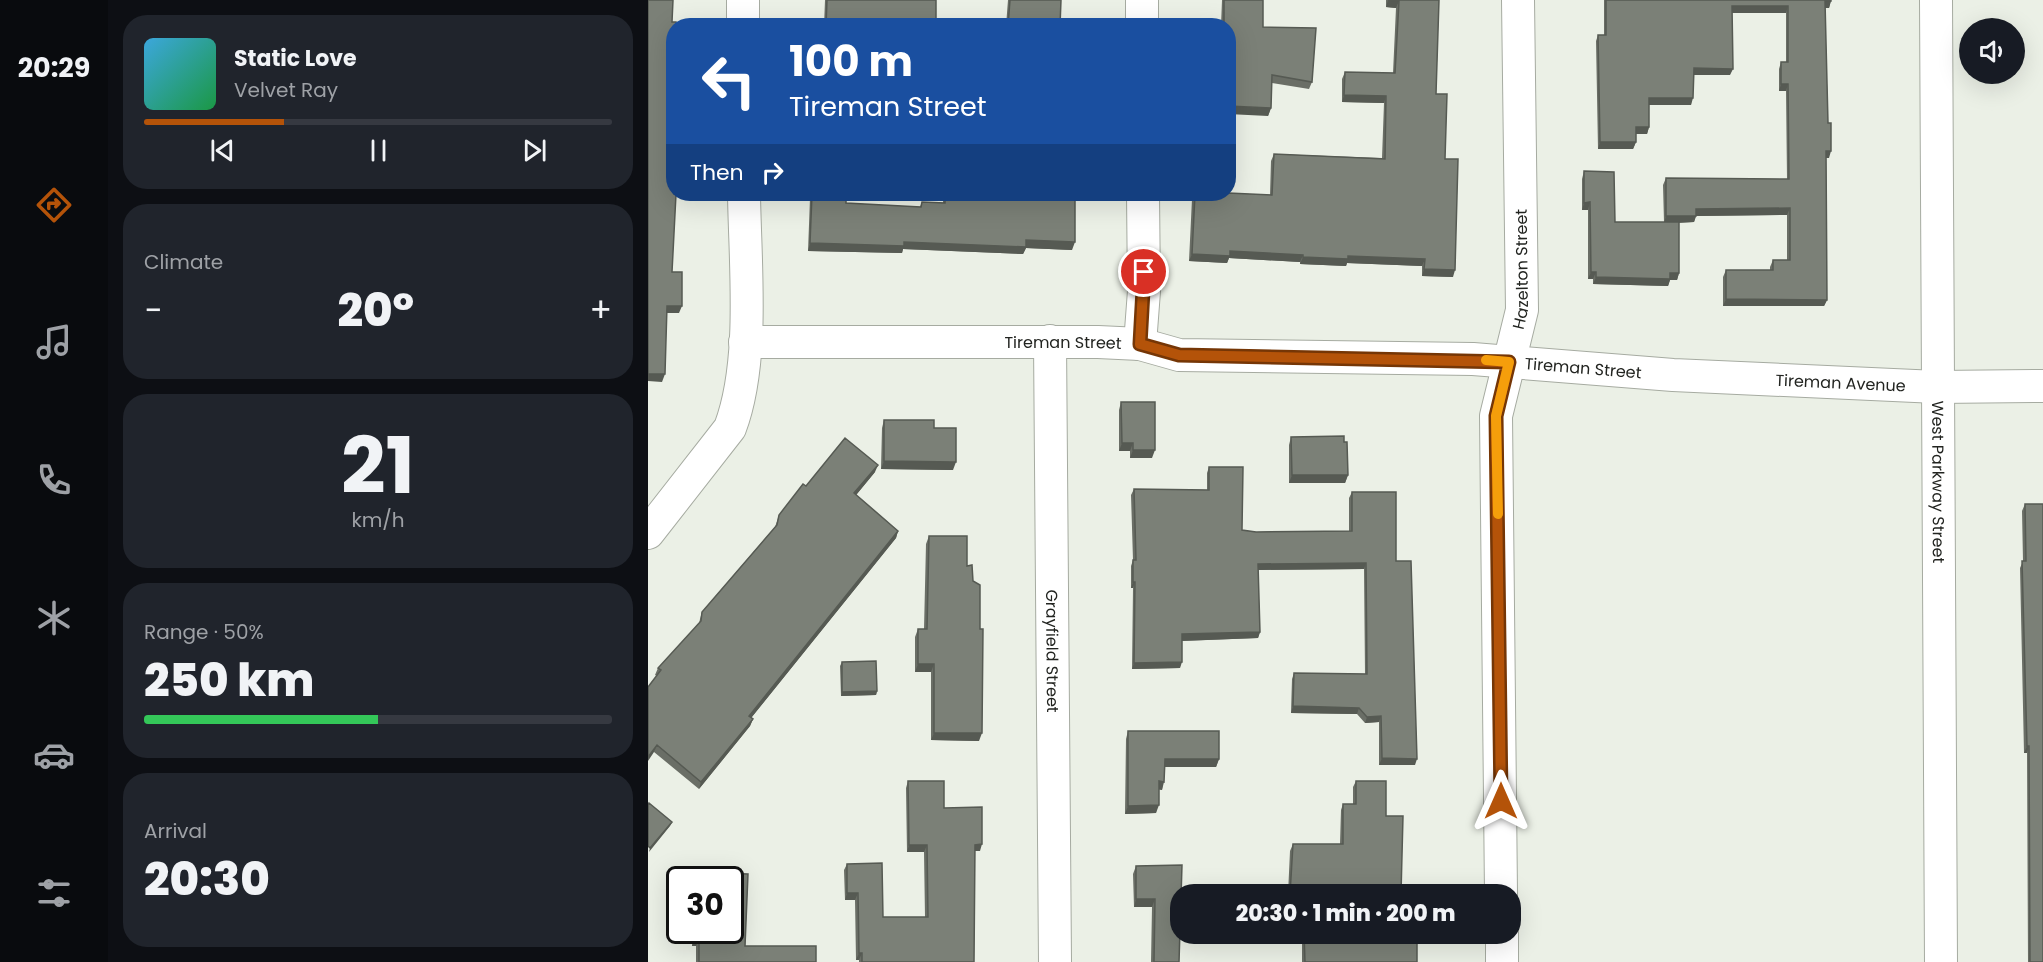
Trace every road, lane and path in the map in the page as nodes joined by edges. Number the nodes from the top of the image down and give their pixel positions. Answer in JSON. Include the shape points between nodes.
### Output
{"nodes":[{"id":1,"x":743,"y":0,"type":"edge"},
{"id":2,"x":1142,"y":0,"type":"edge"},
{"id":3,"x":1518,"y":0,"type":"edge"},
{"id":4,"x":1936,"y":0,"type":"edge"},
{"id":5,"x":743,"y":18,"type":"edge"},
{"id":6,"x":1142,"y":18,"type":"edge"},
{"id":7,"x":744,"y":201,"type":"edge"},
{"id":8,"x":1143,"y":201,"type":"edge"},
{"id":9,"x":1050,"y":341,"type":"junction"},
{"id":10,"x":745,"y":342,"type":"junction"},
{"id":11,"x":1140,"y":344,"type":"junction"},
{"id":12,"x":1509,"y":362,"type":"junction"},
{"id":13,"x":1673,"y":375,"type":"joint"},
{"id":14,"x":2043,"y":386,"type":"edge"},
{"id":15,"x":1937,"y":387,"type":"junction"},
{"id":16,"x":648,"y":533,"type":"edge"},
{"id":17,"x":1501,"y":884,"type":"edge"},
{"id":18,"x":1502,"y":944,"type":"edge"},
{"id":19,"x":1055,"y":962,"type":"edge"},
{"id":20,"x":1502,"y":962,"type":"edge"},
{"id":21,"x":1941,"y":962,"type":"edge"}],
"edges":[{"from":1,"to":5,"type":"street"},
{"from":2,"to":6,"type":"street"},
{"from":3,"to":12,"type":"street","name":"Hazelton Street","via":[[1522,310]]},
{"from":4,"to":15,"type":"street","name":"West Parkway Street"},
{"from":7,"to":10,"type":"street"},
{"from":8,"to":11,"type":"street"},
{"from":9,"to":10,"type":"street","name":"Tireman Street"},
{"from":9,"to":11,"type":"street","name":"Tireman Street"},
{"from":9,"to":19,"type":"street","name":"Grayfield Street"},
{"from":10,"to":16,"type":"street","via":[[740,391],[730,428]]},
{"from":11,"to":12,"type":"street","name":"Tireman Street","via":[[1179,355]]},
{"from":12,"to":13,"type":"street","name":"Tireman Street"},
{"from":12,"to":17,"type":"street","name":"Hazelton Street","via":[[1496,416]]},
{"from":13,"to":15,"type":"street","name":"Tireman Avenue"},
{"from":14,"to":15,"type":"street","name":"Tireman Avenue"},
{"from":15,"to":21,"type":"street","name":"West Parkway Street"},
{"from":18,"to":20,"type":"street"}]}
